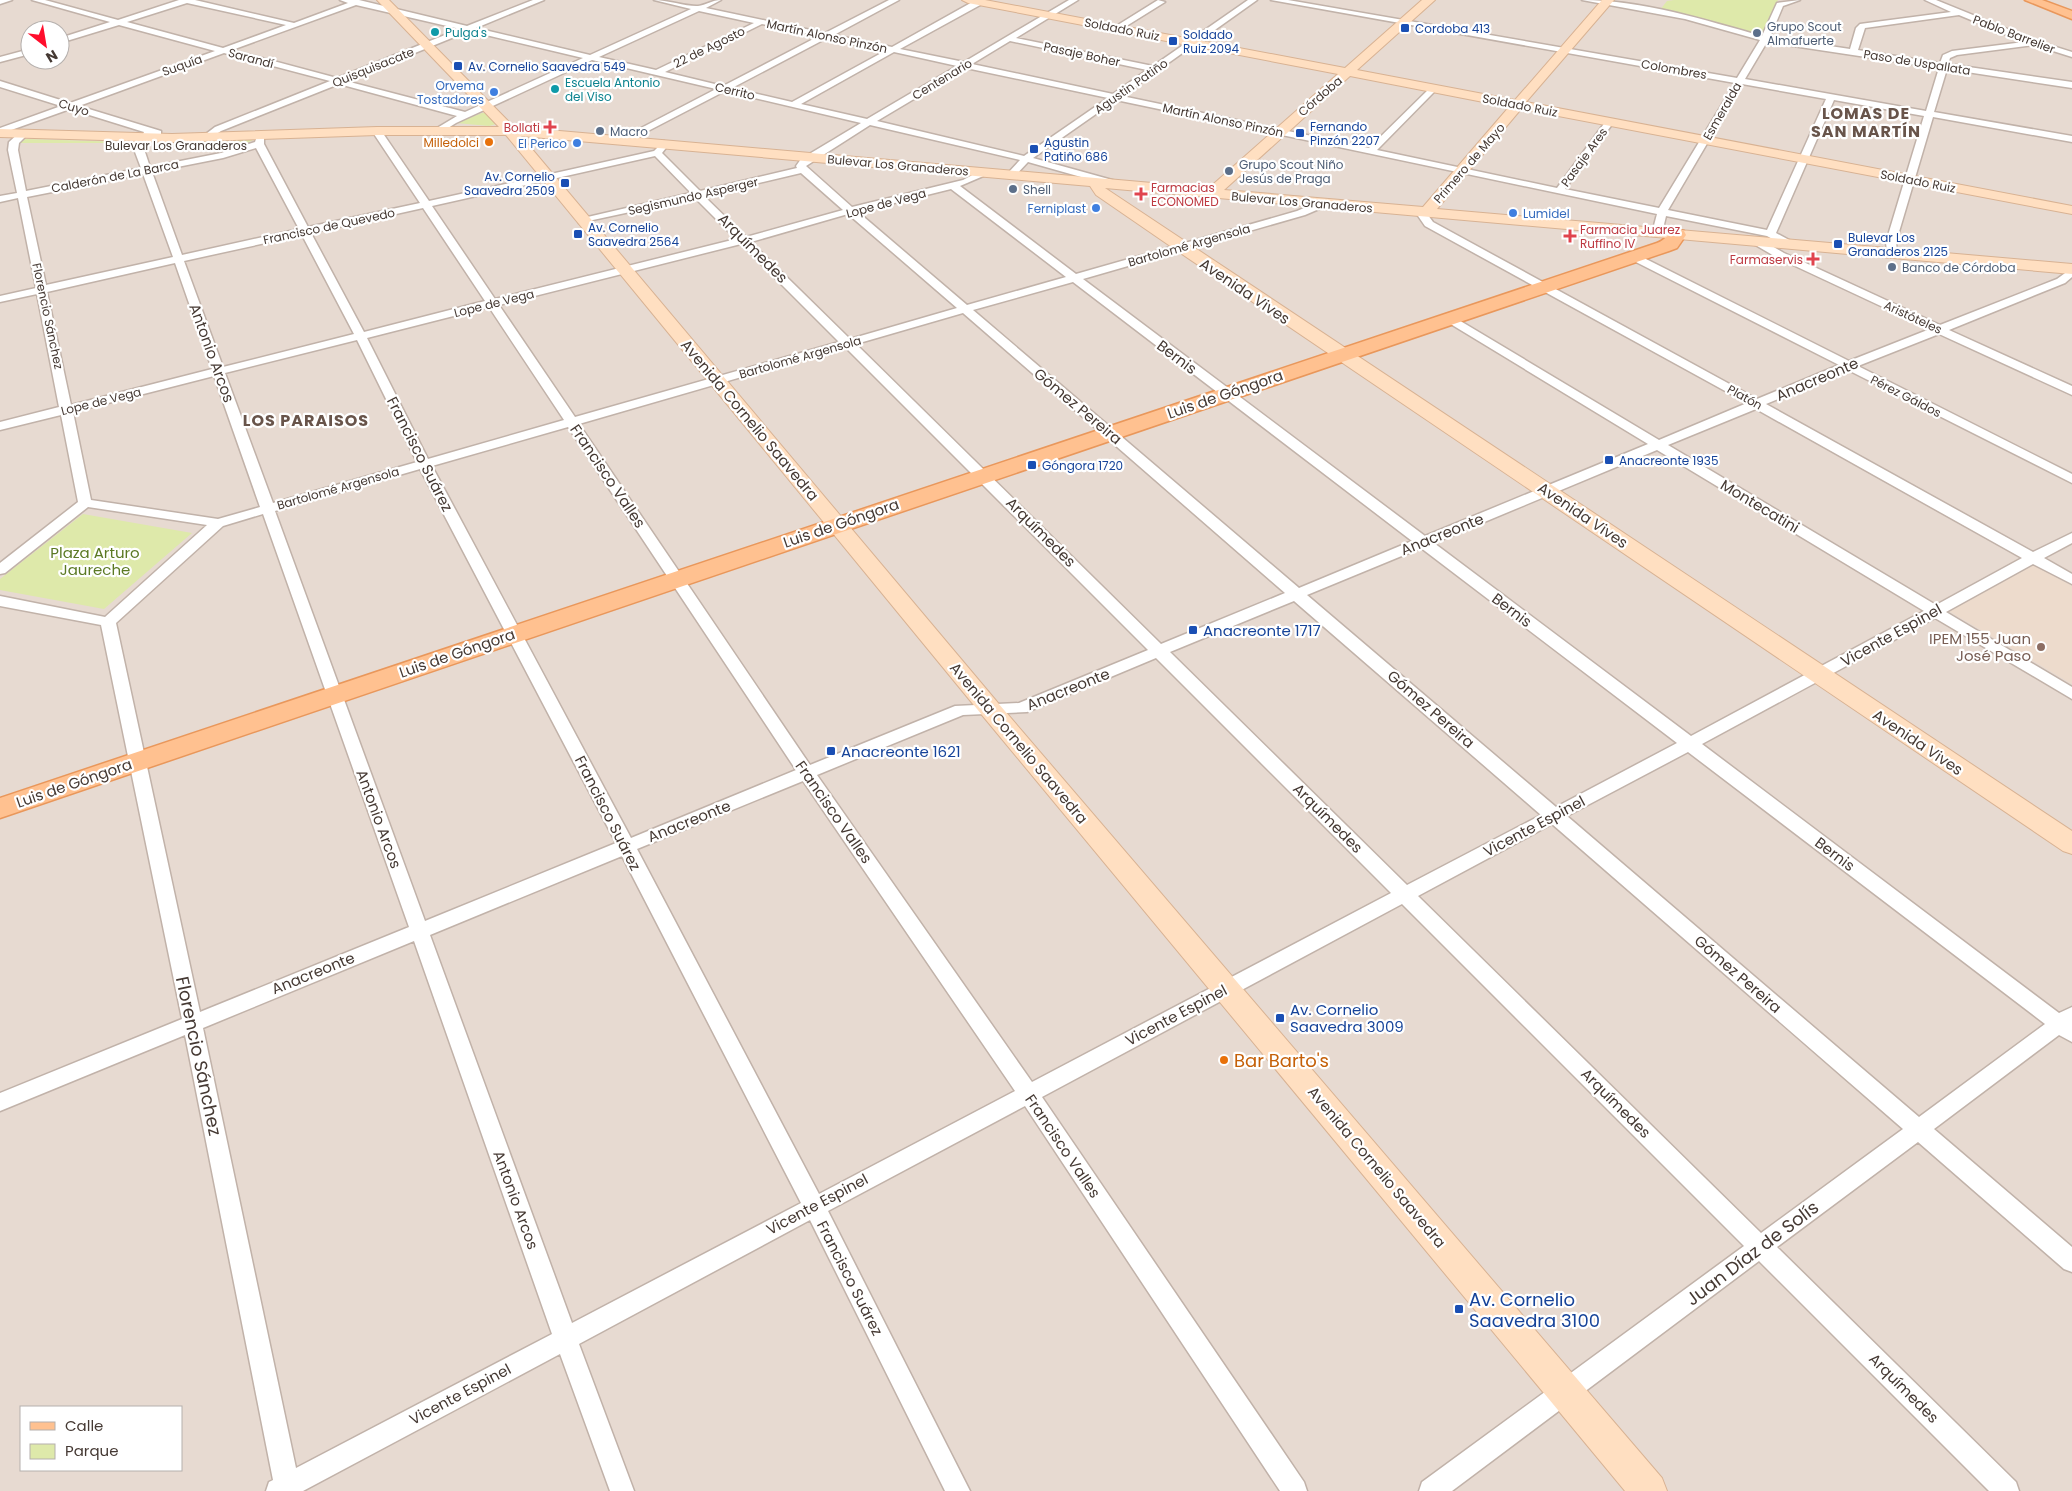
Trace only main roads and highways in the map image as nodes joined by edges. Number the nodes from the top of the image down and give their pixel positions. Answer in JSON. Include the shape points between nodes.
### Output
{"nodes":[{"id":1,"x":383,"y":0,"type":"edge"},
{"id":2,"x":1429,"y":0,"type":"edge"},
{"id":3,"x":2031,"y":0,"type":"edge"},
{"id":4,"x":974,"y":1,"type":"edge"},
{"id":5,"x":1607,"y":2,"type":"edge"},
{"id":6,"x":2072,"y":15,"type":"edge"},
{"id":7,"x":1347,"y":72,"type":"junction"},
{"id":8,"x":1519,"y":105,"type":"junction"},
{"id":9,"x":510,"y":131,"type":"junction"},
{"id":10,"x":0,"y":132,"type":"edge"},
{"id":11,"x":146,"y":138,"type":"junction"},
{"id":12,"x":6,"y":145,"type":"edge"},
{"id":13,"x":206,"y":147,"type":"junction"},
{"id":14,"x":1095,"y":184,"type":"junction"},
{"id":15,"x":1211,"y":194,"type":"junction"},
{"id":16,"x":2072,"y":210,"type":"edge"},
{"id":17,"x":1424,"y":213,"type":"junction"},
{"id":18,"x":1678,"y":235,"type":"junction"},
{"id":19,"x":2072,"y":270,"type":"edge"},
{"id":20,"x":1340,"y":354,"type":"junction"},
{"id":21,"x":837,"y":524,"type":"junction"},
{"id":22,"x":0,"y":808,"type":"edge"},
{"id":23,"x":2072,"y":844,"type":"edge"},
{"id":24,"x":1649,"y":1491,"type":"edge"}],
"edges":[{"from":1,"to":9,"type":"main road","name":"Avenida Cornelio Saavedra"},
{"from":2,"to":7,"type":"main road","name":"Córdoba"},
{"from":3,"to":6,"type":"main road"},
{"from":4,"to":7,"type":"main road","name":"Soldado Ruiz"},
{"from":5,"to":8,"type":"main road","name":"Primero de Mayo"},
{"from":7,"to":8,"type":"main road","name":"Soldado Ruiz"},
{"from":7,"to":15,"type":"main road","name":"Córdoba"},
{"from":8,"to":16,"type":"main road","name":"Soldado Ruiz"},
{"from":8,"to":17,"type":"main road","name":"Primero de Mayo"},
{"from":9,"to":13,"type":"main road","name":"Bulevar Los Granaderos","via":[[352,131]]},
{"from":9,"to":14,"type":"main road","name":"Bulevar Los Granaderos","via":[[806,163],[985,172]]},
{"from":9,"to":21,"type":"main road","name":"Avenida Cornelio Saavedra"},
{"from":10,"to":11,"type":"main road","name":"Bulevar Los Granaderos"},
{"from":11,"to":12,"type":"main road","name":"Bulevar Los Granaderos"},
{"from":11,"to":13,"type":"main road","name":"Bulevar Los Granaderos"},
{"from":11,"to":13,"type":"main road","name":"Bulevar Los Granaderos","via":[[172,138]]},
{"from":14,"to":15,"type":"main road","name":"Bulevar Los Granaderos"},
{"from":14,"to":20,"type":"main road","name":"Avenida Vives","via":[[1181,248]]},
{"from":15,"to":17,"type":"main road","name":"Bulevar Los Granaderos"},
{"from":17,"to":18,"type":"main road","name":"Bulevar Los Granaderos"},
{"from":18,"to":19,"type":"main road","name":"Bulevar Los Granaderos"},
{"from":18,"to":20,"type":"main road","name":"Luis de Góngora","via":[[1671,244]]},
{"from":20,"to":21,"type":"main road","name":"Luis de Góngora"},
{"from":20,"to":23,"type":"main road","name":"Avenida Vives"},
{"from":21,"to":22,"type":"main road","name":"Luis de Góngora"},
{"from":21,"to":24,"type":"main road","name":"Avenida Cornelio Saavedra"}]}
